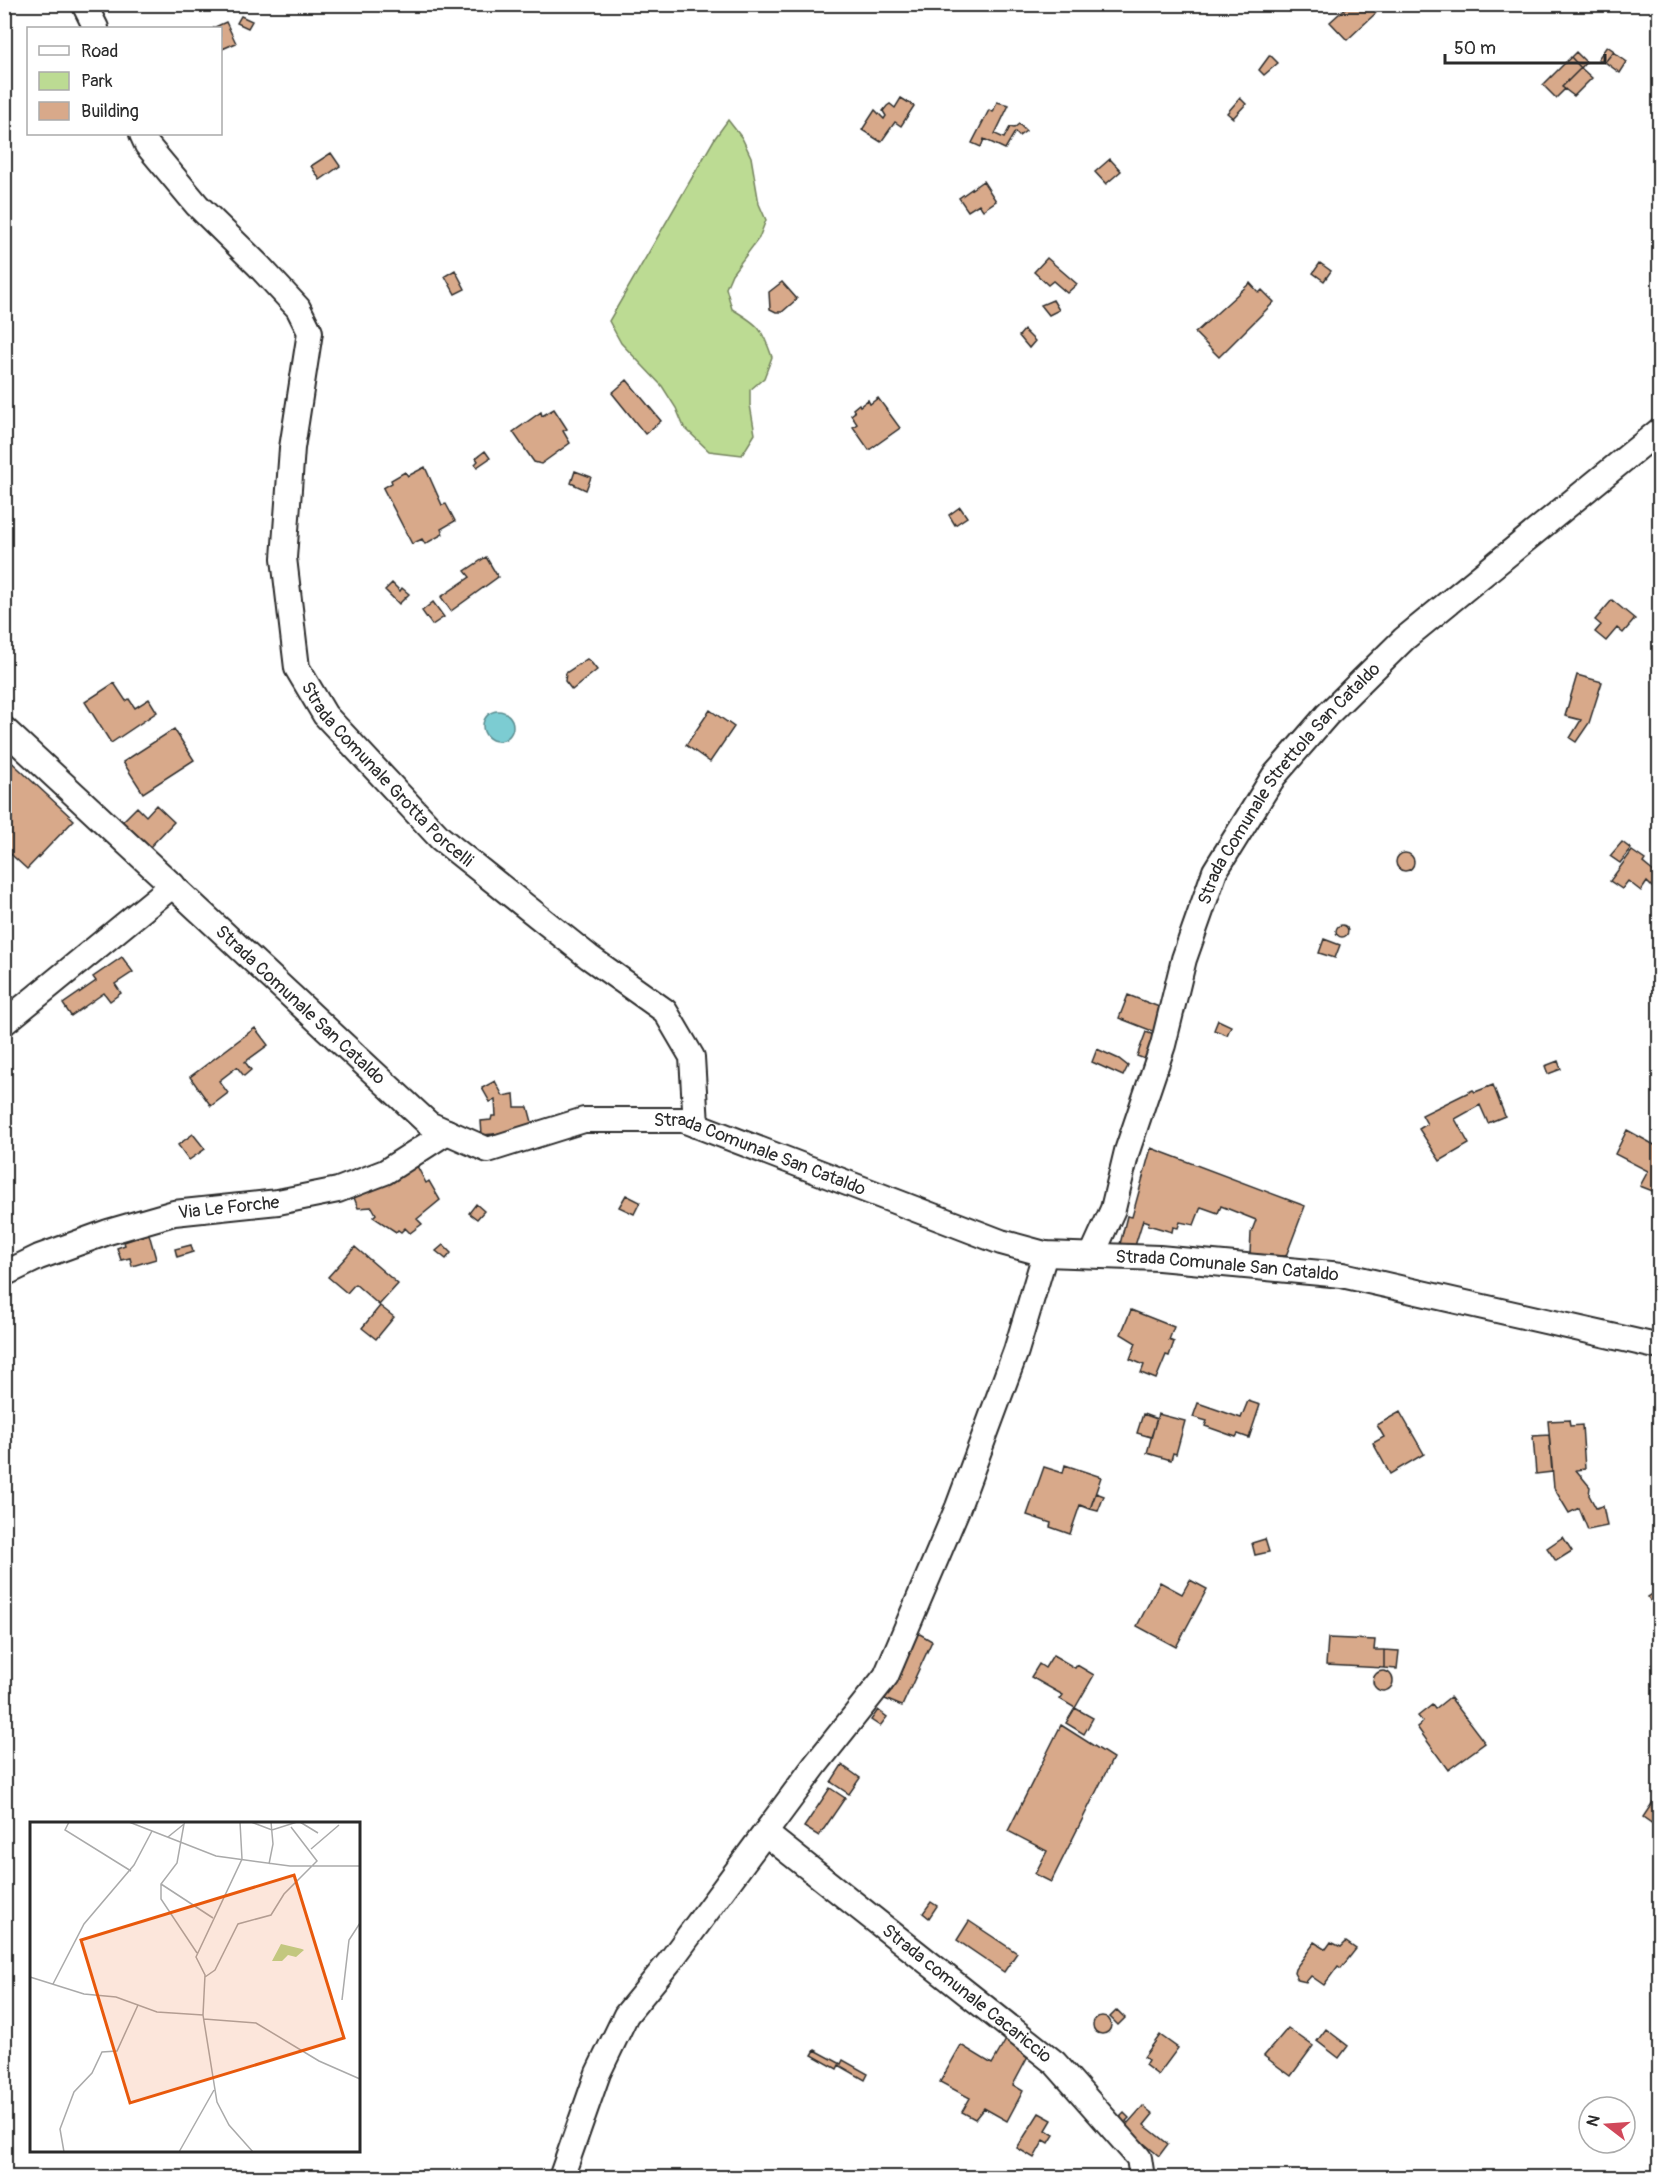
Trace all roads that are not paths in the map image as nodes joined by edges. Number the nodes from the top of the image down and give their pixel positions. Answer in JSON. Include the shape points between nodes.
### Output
{"nodes":[{"id":1,"x":84,"y":4,"type":"edge"},
{"id":2,"x":96,"y":27,"type":"edge"},
{"id":3,"x":142,"y":135,"type":"edge"},
{"id":4,"x":1659,"y":430,"type":"edge"},
{"id":5,"x":4,"y":729,"type":"edge"},
{"id":6,"x":173,"y":885,"type":"junction"},
{"id":7,"x":4,"y":1023,"type":"edge"},
{"id":8,"x":696,"y":1125,"type":"junction"},
{"id":9,"x":447,"y":1132,"type":"junction"},
{"id":10,"x":1045,"y":1254,"type":"junction"},
{"id":11,"x":1092,"y":1255,"type":"junction"},
{"id":12,"x":4,"y":1274,"type":"edge"},
{"id":13,"x":1659,"y":1347,"type":"edge"},
{"id":14,"x":765,"y":1833,"type":"junction"},
{"id":15,"x":561,"y":2178,"type":"edge"},
{"id":16,"x":1142,"y":2178,"type":"edge"}],
"edges":[{"from":1,"to":2,"type":"street"},
{"from":3,"to":8,"type":"street","name":"Strada Comunale Grotta Porcelli","via":[[197,205],[298,308],[310,332],[292,448],[284,558],[297,668],[325,715],[440,838],[589,957],[665,1011],[692,1057]]},
{"from":4,"to":11,"type":"street","name":"Strada Comunale Strettola San Cataldo","via":[[1404,639],[1327,715],[1274,776],[1215,871],[1184,958],[1163,1045],[1127,1151],[1113,1209]]},
{"from":5,"to":6,"type":"street","name":"Strada Comunale San Cataldo"},
{"from":6,"to":7,"type":"street"},
{"from":6,"to":9,"type":"street","name":"Strada Comunale San Cataldo","via":[[429,1124]]},
{"from":8,"to":9,"type":"street","name":"Strada Comunale San Cataldo","via":[[683,1120],[584,1120],[488,1150]]},
{"from":8,"to":10,"type":"street","name":"Strada Comunale San Cataldo","via":[[1001,1242]]},
{"from":9,"to":12,"type":"street","name":"Via Le Forche","via":[[385,1172],[338,1190],[278,1202],[174,1213],[108,1232]]},
{"from":10,"to":11,"type":"street","name":"Strada Comunale San Cataldo"},
{"from":10,"to":14,"type":"street","via":[[1016,1352],[962,1496],[886,1676]]},
{"from":11,"to":13,"type":"street","name":"Strada Comunale San Cataldo","via":[[1342,1275]]},
{"from":14,"to":15,"type":"street","via":[[626,2015],[598,2073]]},
{"from":14,"to":16,"type":"street","name":"Strada comunale Cacariccio","via":[[1055,2063],[1139,2158]]}]}
